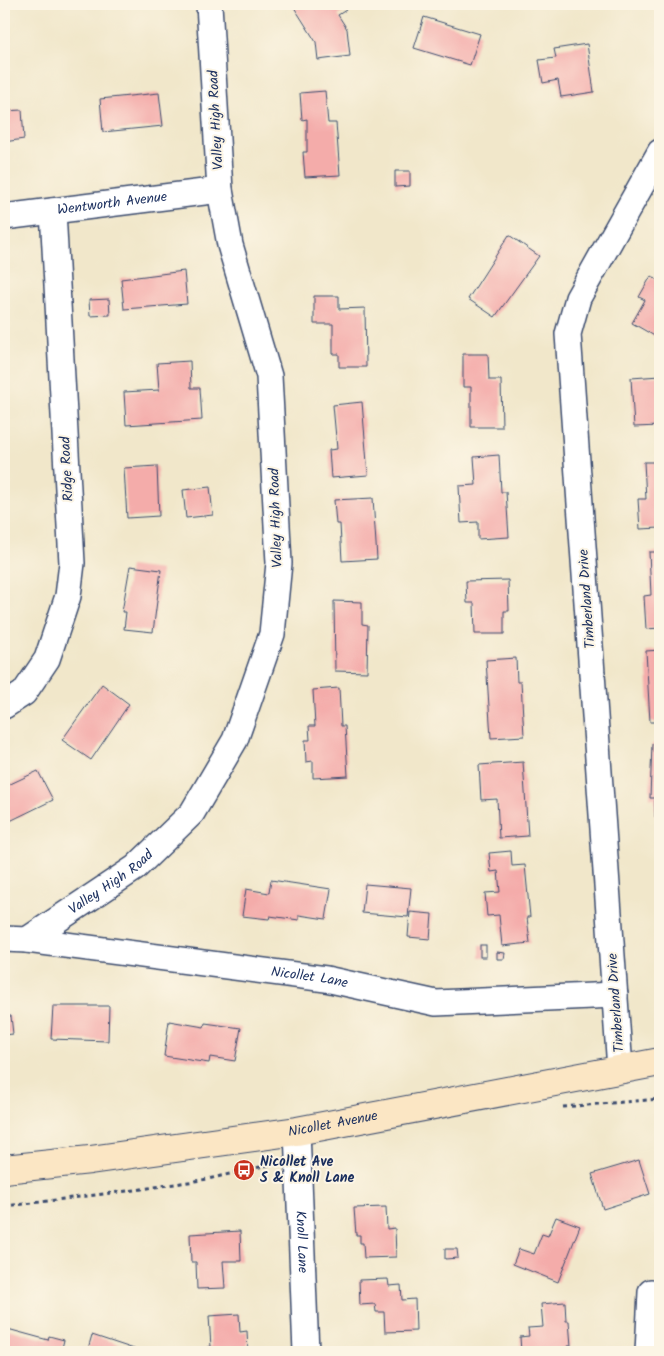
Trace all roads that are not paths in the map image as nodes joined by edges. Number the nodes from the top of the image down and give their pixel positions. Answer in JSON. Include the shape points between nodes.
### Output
{"nodes":[{"id":1,"x":209,"y":4,"type":"edge"},
{"id":2,"x":660,"y":152,"type":"edge"},
{"id":3,"x":220,"y":190,"type":"junction"},
{"id":4,"x":53,"y":211,"type":"junction"},
{"id":5,"x":4,"y":217,"type":"edge"},
{"id":6,"x":4,"y":706,"type":"edge"},
{"id":7,"x":15,"y":939,"type":"edge"},
{"id":8,"x":615,"y":994,"type":"junction"},
{"id":9,"x":660,"y":1062,"type":"edge"},
{"id":10,"x":620,"y":1069,"type":"junction"},
{"id":11,"x":296,"y":1131,"type":"junction"},
{"id":12,"x":4,"y":1168,"type":"edge"},
{"id":13,"x":651,"y":1292,"type":"dead end"},
{"id":14,"x":306,"y":1352,"type":"edge"},
{"id":15,"x":648,"y":1352,"type":"edge"}],
"edges":[{"from":1,"to":3,"type":"street","name":"Valley High Road"},
{"from":2,"to":8,"type":"street","name":"Timberland Drive","via":[[578,298],[568,334]]},
{"from":3,"to":4,"type":"street","name":"Wentworth Avenue"},
{"from":3,"to":7,"type":"street","name":"Valley High Road","via":[[230,245],[268,376],[279,563],[272,634],[236,740],[192,812],[135,868]]},
{"from":4,"to":5,"type":"street","name":"Wentworth Avenue"},
{"from":4,"to":6,"type":"street","name":"Ridge Road","via":[[72,563],[68,596],[47,659],[24,693]]},
{"from":7,"to":8,"type":"street","name":"Nicollet Lane","via":[[326,979],[436,1003]]},
{"from":8,"to":10,"type":"street","name":"Timberland Drive"},
{"from":9,"to":10,"type":"main road","name":"Nicollet Avenue"},
{"from":10,"to":11,"type":"main road","name":"Nicollet Avenue"},
{"from":11,"to":12,"type":"main road","name":"Nicollet Avenue","via":[[90,1160]]},
{"from":11,"to":14,"type":"street","name":"Knoll Lane"},
{"from":13,"to":15,"type":"street"}]}
